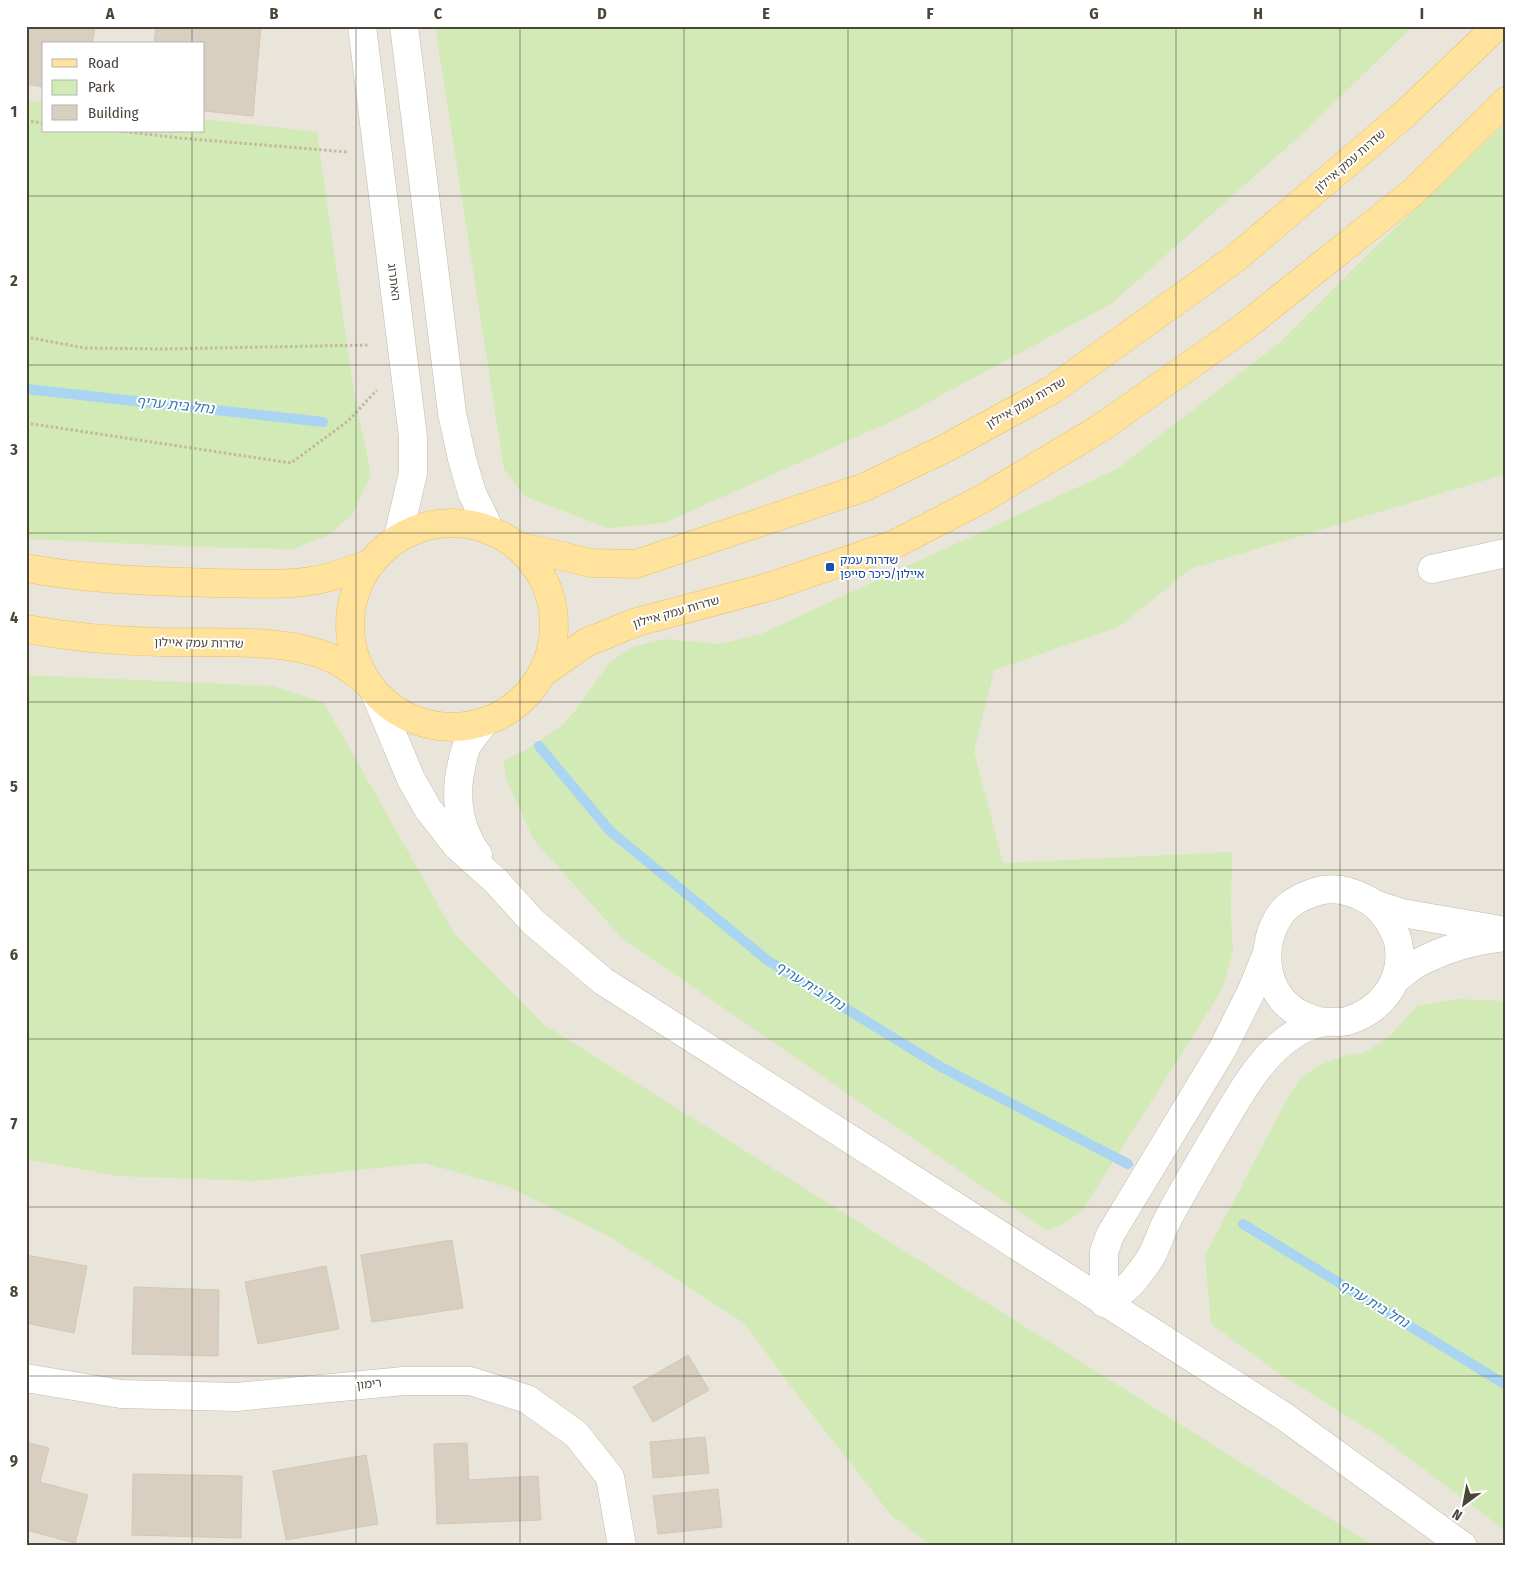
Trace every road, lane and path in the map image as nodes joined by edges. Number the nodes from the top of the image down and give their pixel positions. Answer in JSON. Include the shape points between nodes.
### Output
{"nodes":[{"id":1,"x":362,"y":26,"type":"edge"},
{"id":2,"x":404,"y":26,"type":"edge"},
{"id":3,"x":1497,"y":26,"type":"edge"},
{"id":4,"x":1506,"y":101,"type":"edge"},
{"id":5,"x":26,"y":121,"type":"edge"},
{"id":6,"x":42,"y":123,"type":"edge"},
{"id":7,"x":129,"y":132,"type":"edge"},
{"id":8,"x":378,"y":154,"type":"junction"},
{"id":9,"x":26,"y":337,"type":"edge"},
{"id":10,"x":378,"y":345,"type":"dead end"},
{"id":11,"x":378,"y":389,"type":"dead end"},
{"id":12,"x":26,"y":423,"type":"edge"},
{"id":13,"x":490,"y":530,"type":"junction"},
{"id":14,"x":398,"y":537,"type":"junction"},
{"id":15,"x":518,"y":546,"type":"junction"},
{"id":16,"x":1506,"y":553,"type":"edge"},
{"id":17,"x":369,"y":564,"type":"junction"},
{"id":18,"x":26,"y":568,"type":"edge"},
{"id":19,"x":1432,"y":569,"type":"dead end"},
{"id":20,"x":26,"y":629,"type":"edge"},
{"id":21,"x":544,"y":672,"type":"junction"},
{"id":22,"x":370,"y":687,"type":"junction"},
{"id":23,"x":484,"y":723,"type":"junction"},
{"id":24,"x":496,"y":881,"type":"junction"},
{"id":25,"x":1374,"y":904,"type":"junction"},
{"id":26,"x":1506,"y":931,"type":"edge"},
{"id":27,"x":1506,"y":937,"type":"edge"},
{"id":28,"x":1267,"y":953,"type":"junction"},
{"id":29,"x":1396,"y":980,"type":"junction"},
{"id":30,"x":1322,"y":1022,"type":"junction"},
{"id":31,"x":1104,"y":1303,"type":"junction"},
{"id":32,"x":26,"y":1378,"type":"edge"},
{"id":33,"x":622,"y":1546,"type":"edge"},
{"id":34,"x":1463,"y":1546,"type":"edge"}],
"edges":[{"from":1,"to":8,"type":"street","name":"האתרוג"},
{"from":2,"to":13,"type":"street","via":[[452,413],[472,493]]},
{"from":3,"to":15,"type":"main road","name":"שדרות עמק איילון","via":[[1406,113],[1236,258],[1052,390],[946,448],[865,487],[636,564],[591,563]]},
{"from":4,"to":21,"type":"main road","name":"שדרות עמק איילון","via":[[1412,193],[1242,328],[1099,429],[982,499],[895,544],[772,586],[637,622],[587,642]]},
{"from":5,"to":6,"type":"path"},
{"from":7,"to":8,"type":"path"},
{"from":8,"to":14,"type":"street","name":"האתרוג","via":[[413,438],[413,473]]},
{"from":9,"to":10,"type":"path","via":[[95,348]]},
{"from":11,"to":12,"type":"path","via":[[348,421],[291,463]]},
{"from":13,"to":14,"type":"main road","via":[[445,522],[421,526]]},
{"from":13,"to":15,"type":"main road"},
{"from":14,"to":17,"type":"main road"},
{"from":15,"to":21,"type":"main road","via":[[540,572],[553,605],[554,639]]},
{"from":16,"to":19,"type":"street"},
{"from":17,"to":18,"type":"main road","via":[[336,576],[274,584],[160,582]]},
{"from":17,"to":22,"type":"main road","via":[[356,585],[350,609],[349,634],[354,658]]},
{"from":20,"to":22,"type":"main road","name":"שדרות עמק איילון","via":[[96,638],[270,644],[306,650],[336,660]]},
{"from":21,"to":23,"type":"main road","name":"שדרות עמק איילון","via":[[529,695],[508,712]]},
{"from":22,"to":23,"type":"main road","name":"שדרות עמק איילון","via":[[393,709],[414,720],[437,727]]},
{"from":22,"to":24,"type":"street","via":[[428,809],[458,846]]},
{"from":23,"to":24,"type":"street","via":[[465,749],[457,796],[463,825],[473,848]]},
{"from":24,"to":31,"type":"street","via":[[533,922],[602,981]]},
{"from":25,"to":26,"type":"street","via":[[1402,913]]},
{"from":25,"to":28,"type":"street","via":[[1357,894],[1338,889],[1318,891],[1299,898],[1284,910],[1273,927]]},
{"from":25,"to":29,"type":"street","via":[[1395,930],[1400,958]]},
{"from":27,"to":29,"type":"street","via":[[1448,950],[1417,963]]},
{"from":28,"to":30,"type":"street","via":[[1267,966],[1280,997],[1300,1015]]},
{"from":28,"to":31,"type":"street","via":[[1223,1048],[1110,1235],[1104,1252]]},
{"from":29,"to":30,"type":"street","via":[[1384,999],[1367,1014],[1345,1022]]},
{"from":30,"to":31,"type":"street","via":[[1299,1031],[1281,1044],[1244,1086],[1176,1202],[1152,1255],[1134,1281]]},
{"from":31,"to":34,"type":"street","via":[[1285,1417]]},
{"from":32,"to":33,"type":"street","name":"רימון","via":[[121,1394],[236,1398],[404,1380],[470,1381],[527,1399],[576,1434],[610,1477]]}]}
